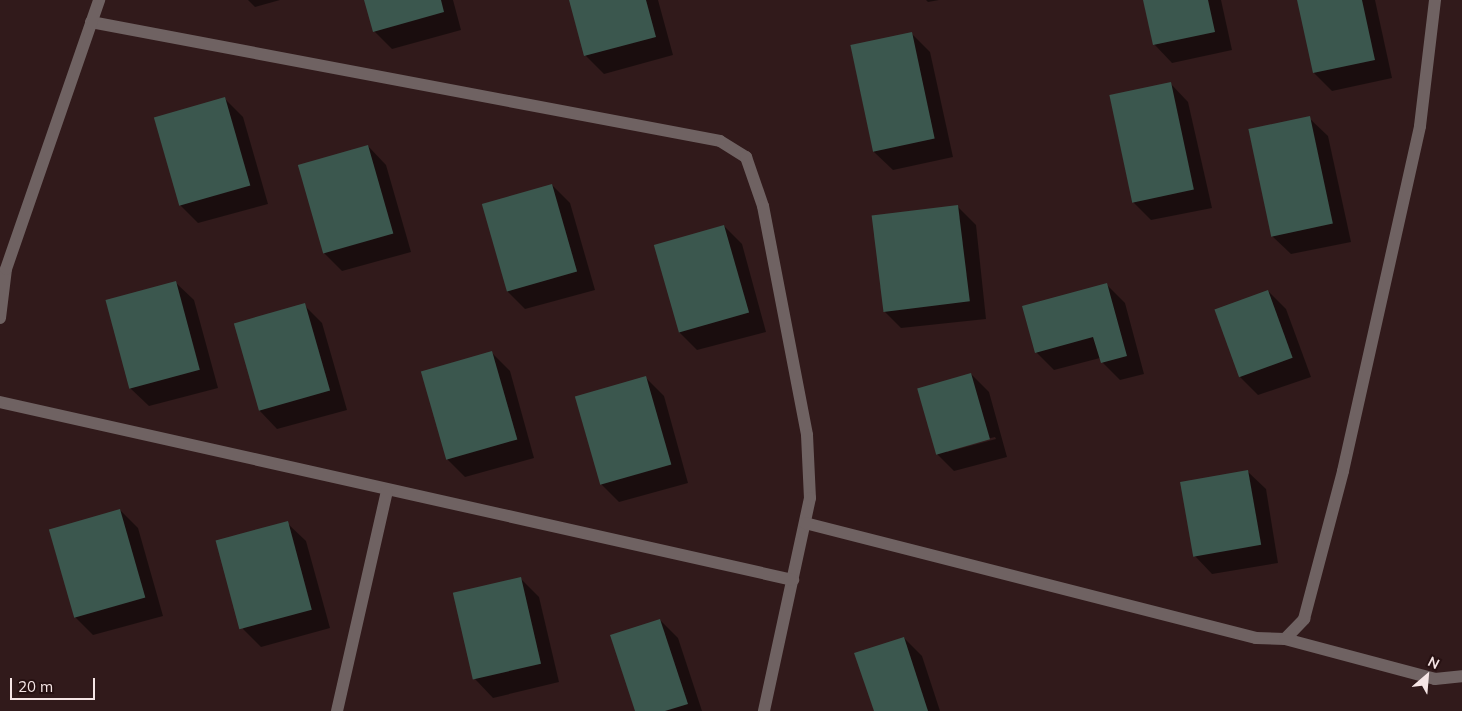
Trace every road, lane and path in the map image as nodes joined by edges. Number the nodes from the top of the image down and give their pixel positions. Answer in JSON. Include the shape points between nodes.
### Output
{"nodes":[{"id":1,"x":99,"y":0,"type":"edge"},
{"id":2,"x":1435,"y":0,"type":"edge"},
{"id":3,"x":91,"y":22,"type":"junction"},
{"id":4,"x":0,"y":318,"type":"edge"},
{"id":5,"x":0,"y":402,"type":"edge"},
{"id":6,"x":387,"y":490,"type":"junction"},
{"id":7,"x":805,"y":523,"type":"junction"},
{"id":8,"x":793,"y":580,"type":"junction"},
{"id":9,"x":1285,"y":639,"type":"junction"},
{"id":10,"x":1462,"y":676,"type":"edge"},
{"id":11,"x":337,"y":711,"type":"edge"},
{"id":12,"x":764,"y":711,"type":"edge"}],
"edges":[{"from":1,"to":3,"type":"street"},
{"from":2,"to":9,"type":"street","via":[[1420,126],[1342,471],[1304,619]]},
{"from":3,"to":4,"type":"street","via":[[6,269]]},
{"from":3,"to":7,"type":"street","via":[[720,141],[746,157],[764,206],[807,435],[810,498]]},
{"from":5,"to":6,"type":"street"},
{"from":6,"to":8,"type":"street"},
{"from":6,"to":11,"type":"street"},
{"from":7,"to":8,"type":"street"},
{"from":7,"to":9,"type":"street","via":[[1256,638]]},
{"from":8,"to":12,"type":"street"},
{"from":9,"to":10,"type":"street","via":[[1435,679]]}]}
